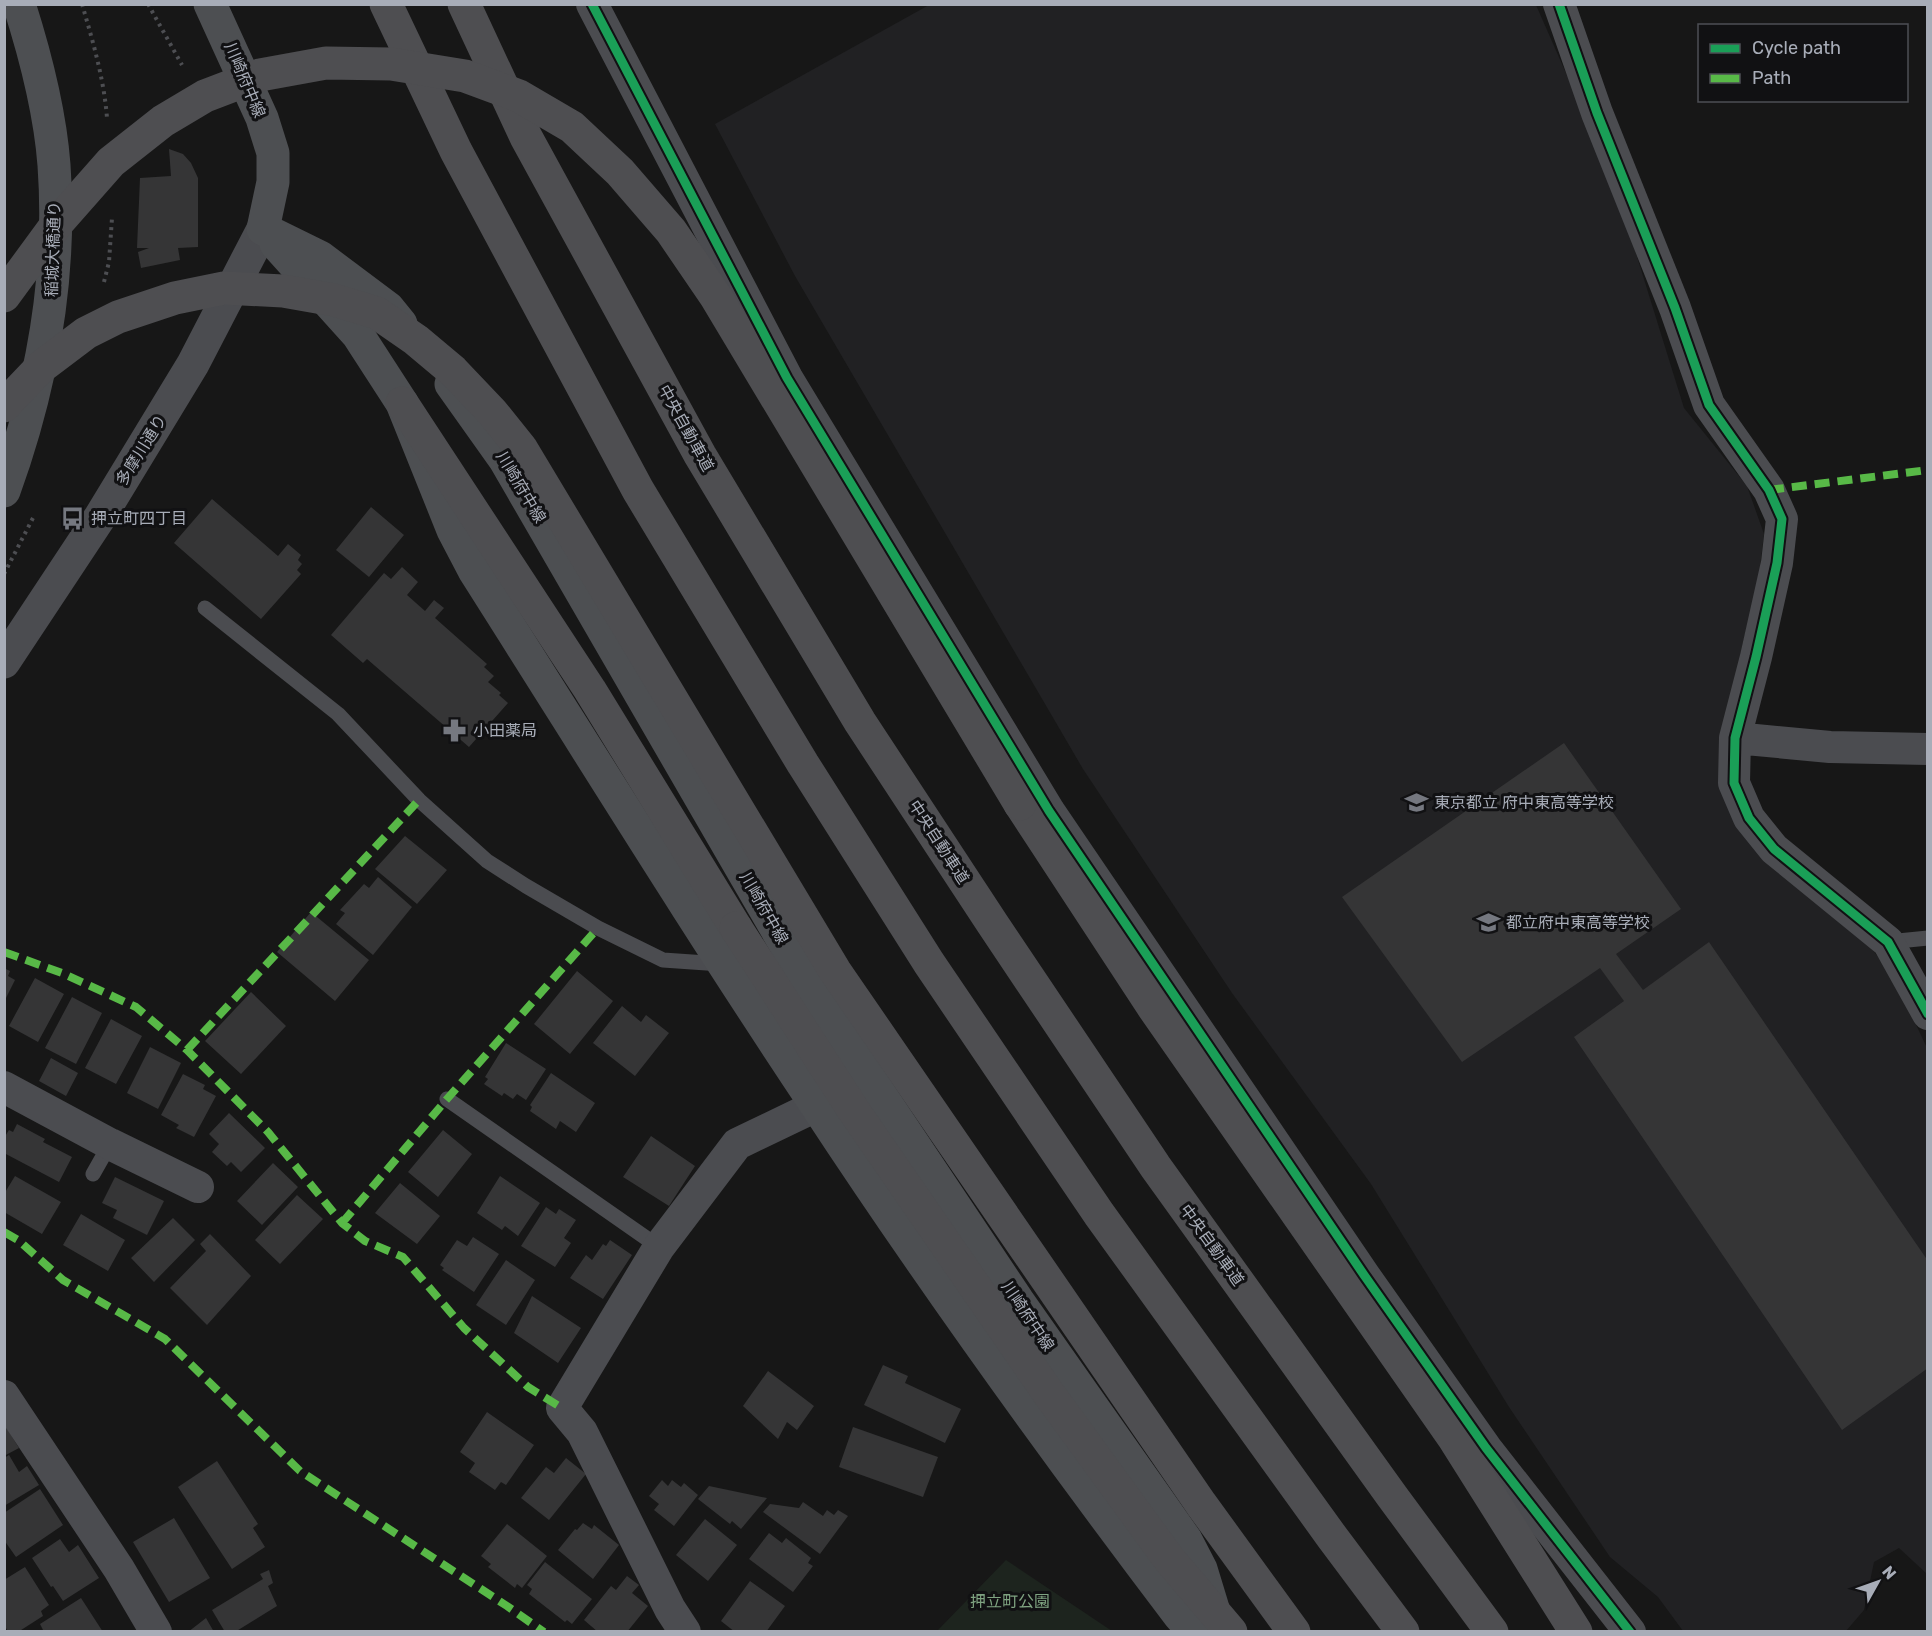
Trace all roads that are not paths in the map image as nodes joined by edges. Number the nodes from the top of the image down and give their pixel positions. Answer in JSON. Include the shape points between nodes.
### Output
{"nodes":[{"id":1,"x":19,"y":4,"type":"edge"},
{"id":2,"x":210,"y":4,"type":"edge"},
{"id":3,"x":386,"y":4,"type":"edge"},
{"id":4,"x":464,"y":4,"type":"edge"},
{"id":5,"x":592,"y":4,"type":"edge"},
{"id":6,"x":1559,"y":4,"type":"edge"},
{"id":7,"x":263,"y":229,"type":"junction"},
{"id":8,"x":4,"y":296,"type":"edge"},
{"id":9,"x":402,"y":403,"type":"junction"},
{"id":10,"x":4,"y":406,"type":"edge"},
{"id":11,"x":4,"y":491,"type":"edge"},
{"id":12,"x":205,"y":608,"type":"dead end"},
{"id":13,"x":4,"y":662,"type":"edge"},
{"id":14,"x":1735,"y":738,"type":"junction"},
{"id":15,"x":1928,"y":748,"type":"edge"},
{"id":16,"x":1928,"y":938,"type":"edge"},
{"id":17,"x":1888,"y":942,"type":"junction"},
{"id":18,"x":724,"y":964,"type":"junction"},
{"id":19,"x":1928,"y":1014,"type":"edge"},
{"id":20,"x":4,"y":1088,"type":"edge"},
{"id":21,"x":447,"y":1099,"type":"dead end"},
{"id":22,"x":816,"y":1106,"type":"junction"},
{"id":23,"x":110,"y":1144,"type":"junction"},
{"id":24,"x":93,"y":1174,"type":"dead end"},
{"id":25,"x":198,"y":1187,"type":"dead end"},
{"id":26,"x":659,"y":1247,"type":"junction"},
{"id":27,"x":1018,"y":1301,"type":"junction"},
{"id":28,"x":972,"y":1334,"type":"junction"},
{"id":29,"x":4,"y":1396,"type":"edge"},
{"id":30,"x":156,"y":1632,"type":"edge"},
{"id":31,"x":685,"y":1632,"type":"edge"},
{"id":32,"x":1194,"y":1632,"type":"edge"},
{"id":33,"x":1220,"y":1632,"type":"edge"},
{"id":34,"x":1231,"y":1632,"type":"edge"},
{"id":35,"x":1294,"y":1632,"type":"edge"},
{"id":36,"x":1403,"y":1632,"type":"edge"},
{"id":37,"x":1492,"y":1632,"type":"edge"},
{"id":38,"x":1576,"y":1632,"type":"edge"},
{"id":39,"x":1630,"y":1632,"type":"edge"}],
"edges":[{"from":1,"to":11,"type":"main road","name":"稲城大橋通り","via":[[33,49],[54,163],[56,240],[44,351]]},
{"from":2,"to":7,"type":"main road","name":"川崎府中線","via":[[262,118],[273,153],[272,191]]},
{"from":3,"to":36,"type":"highway","via":[[456,151],[638,490],[802,764],[928,963],[1099,1214]]},
{"from":4,"to":37,"type":"highway","name":"中央自動車道","via":[[526,137],[700,455],[860,722],[1155,1166]]},
{"from":5,"to":39,"type":"street","via":[[787,378],[1049,811],[1370,1285],[1486,1448]]},
{"from":6,"to":14,"type":"street","via":[[1709,405],[1769,490],[1782,519],[1777,563]]},
{"from":7,"to":9,"type":"main road","via":[[358,335]]},
{"from":7,"to":13,"type":"street","name":"多摩川通り","via":[[193,364],[100,517]]},
{"from":7,"to":27,"type":"main road","name":"川崎府中線","via":[[320,257],[388,308],[450,382],[505,460],[818,1002]]},
{"from":8,"to":38,"type":"highway","bridge":true,"via":[[59,221],[111,162],[164,121],[205,96],[260,75],[326,63],[391,64],[465,76],[519,96],[572,127],[620,171],[671,231],[716,297],[1020,804],[1153,1007],[1453,1437]]},
{"from":9,"to":18,"type":"main road","via":[[453,530],[475,572]]},
{"from":9,"to":34,"type":"highway","bridge":true,"via":[[590,690],[854,1111],[1168,1559]]},
{"from":10,"to":35,"type":"highway","bridge":true,"via":[[41,367],[86,333],[118,317],[176,298],[224,288],[283,291],[377,313],[453,371],[521,448],[835,971],[1194,1495]]},
{"from":12,"to":18,"type":"lane","via":[[338,714],[419,800],[488,861],[598,928],[663,960]]},
{"from":14,"to":15,"type":"street","via":[[1830,747]]},
{"from":14,"to":17,"type":"street","via":[[1734,783],[1749,818],[1774,849]]},
{"from":16,"to":17,"type":"lane"},
{"from":17,"to":19,"type":"street"},
{"from":18,"to":22,"type":"main road"},
{"from":20,"to":23,"type":"street"},
{"from":21,"to":26,"type":"lane"},
{"from":22,"to":26,"type":"street","via":[[737,1144]]},
{"from":22,"to":28,"type":"main road"},
{"from":23,"to":24,"type":"lane"},
{"from":23,"to":25,"type":"street"},
{"from":26,"to":31,"type":"street","via":[[562,1408],[582,1432]]},
{"from":27,"to":28,"type":"main road"},
{"from":27,"to":33,"type":"main road","name":"川崎府中線","via":[[1186,1540],[1202,1569]]},
{"from":28,"to":32,"type":"main road"},
{"from":29,"to":30,"type":"street","via":[[119,1569]]}]}
